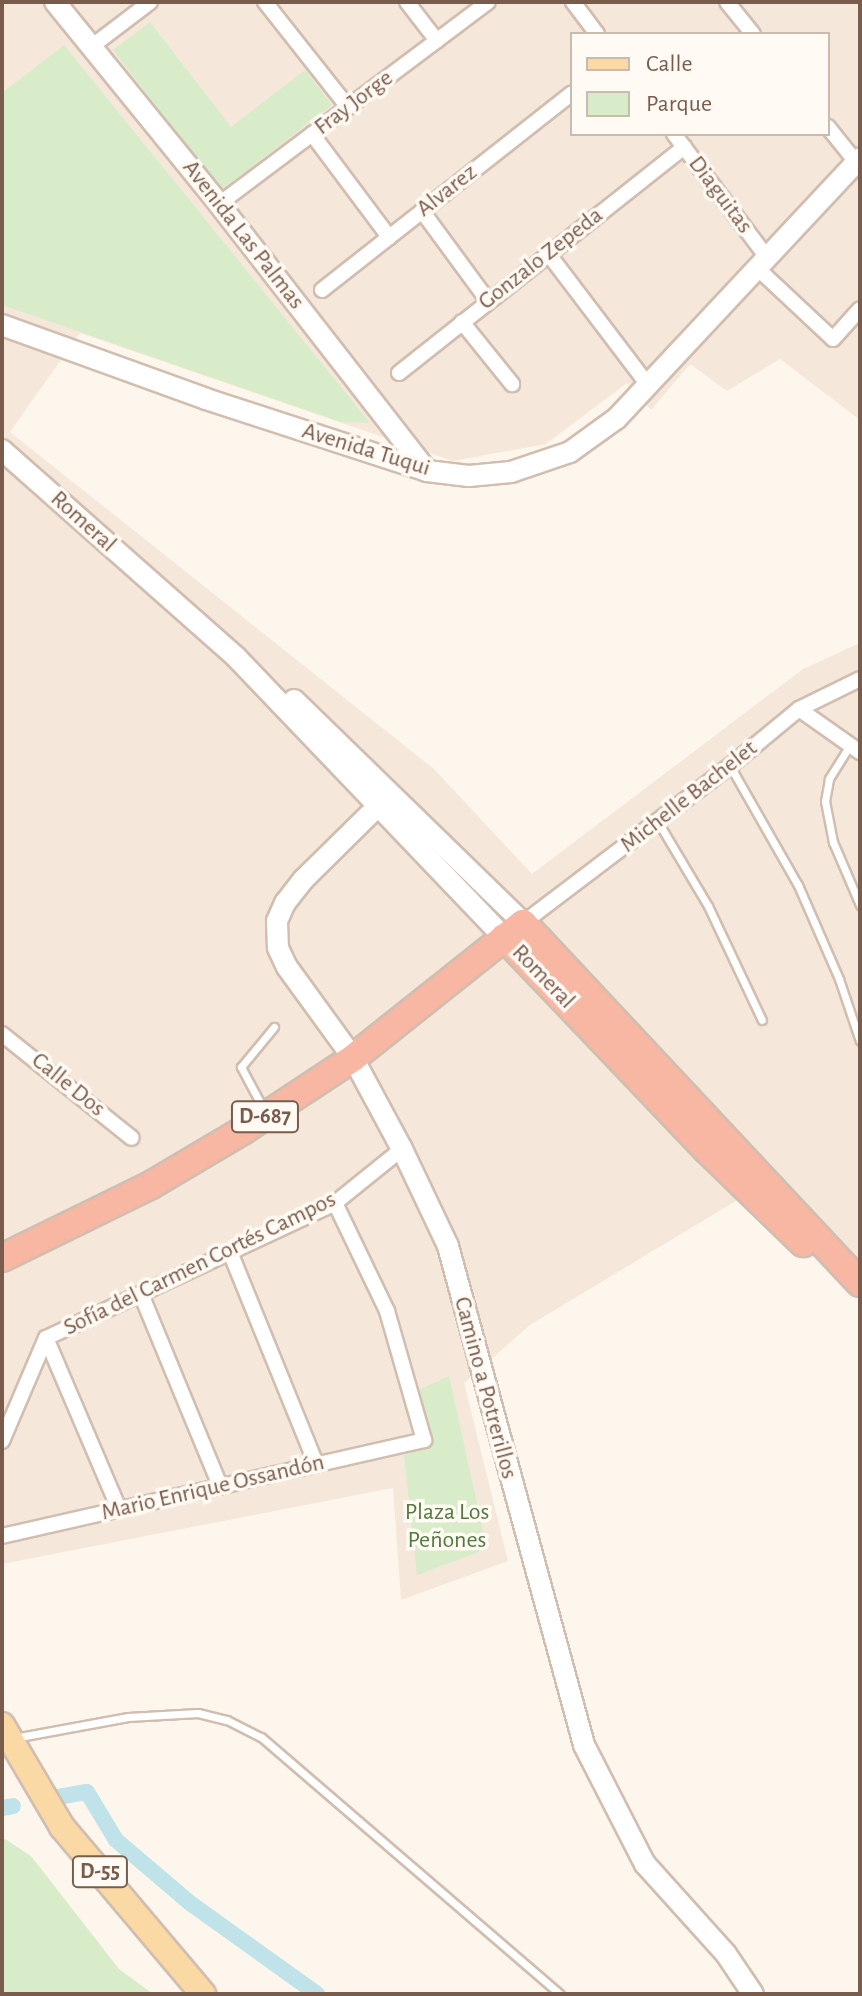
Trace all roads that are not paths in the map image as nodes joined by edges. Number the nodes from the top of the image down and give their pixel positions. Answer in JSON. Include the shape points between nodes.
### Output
{"nodes":[{"id":1,"x":55,"y":2,"type":"edge"},
{"id":2,"x":150,"y":2,"type":"edge"},
{"id":3,"x":265,"y":2,"type":"edge"},
{"id":4,"x":407,"y":2,"type":"edge"},
{"id":5,"x":488,"y":2,"type":"edge"},
{"id":6,"x":573,"y":2,"type":"edge"},
{"id":7,"x":727,"y":2,"type":"edge"},
{"id":8,"x":596,"y":32,"type":"edge"},
{"id":9,"x":751,"y":32,"type":"edge"},
{"id":10,"x":437,"y":41,"type":"junction"},
{"id":11,"x":91,"y":47,"type":"junction"},
{"id":12,"x":570,"y":95,"type":"edge"},
{"id":13,"x":348,"y":107,"type":"junction"},
{"id":14,"x":830,"y":129,"type":"edge"},
{"id":15,"x":312,"y":134,"type":"junction"},
{"id":16,"x":676,"y":136,"type":"edge"},
{"id":17,"x":684,"y":147,"type":"junction"},
{"id":18,"x":858,"y":160,"type":"edge"},
{"id":19,"x":219,"y":204,"type":"junction"},
{"id":20,"x":422,"y":211,"type":"junction"},
{"id":21,"x":389,"y":237,"type":"junction"},
{"id":22,"x":547,"y":252,"type":"junction"},
{"id":23,"x":761,"y":261,"type":"junction"},
{"id":24,"x":322,"y":290,"type":"dead end"},
{"id":25,"x":488,"y":301,"type":"junction"},
{"id":26,"x":860,"y":309,"type":"edge"},
{"id":27,"x":462,"y":322,"type":"junction"},
{"id":28,"x":2,"y":325,"type":"edge"},
{"id":29,"x":399,"y":373,"type":"dead end"},
{"id":30,"x":512,"y":384,"type":"dead end"},
{"id":31,"x":648,"y":385,"type":"junction"},
{"id":32,"x":2,"y":450,"type":"edge"},
{"id":33,"x":427,"y":471,"type":"junction"},
{"id":34,"x":236,"y":657,"type":"junction"},
{"id":35,"x":860,"y":679,"type":"edge"},
{"id":36,"x":799,"y":709,"type":"junction"},
{"id":37,"x":855,"y":749,"type":"edge"},
{"id":38,"x":730,"y":766,"type":"junction"},
{"id":39,"x":379,"y":805,"type":"junction"},
{"id":40,"x":658,"y":822,"type":"junction"},
{"id":41,"x":860,"y":905,"type":"edge"},
{"id":42,"x":513,"y":930,"type":"junction"},
{"id":43,"x":762,"y":1020,"type":"dead end"},
{"id":44,"x":274,"y":1027,"type":"dead end"},
{"id":45,"x":2,"y":1034,"type":"edge"},
{"id":46,"x":860,"y":1041,"type":"edge"},
{"id":47,"x":353,"y":1058,"type":"junction"},
{"id":48,"x":267,"y":1115,"type":"junction"},
{"id":49,"x":132,"y":1138,"type":"dead end"},
{"id":50,"x":402,"y":1149,"type":"junction"},
{"id":51,"x":335,"y":1203,"type":"junction"},
{"id":52,"x":230,"y":1252,"type":"junction"},
{"id":53,"x":2,"y":1258,"type":"edge"},
{"id":54,"x":860,"y":1284,"type":"edge"},
{"id":55,"x":141,"y":1294,"type":"junction"},
{"id":56,"x":46,"y":1338,"type":"junction"},
{"id":57,"x":2,"y":1441,"type":"edge"},
{"id":58,"x":316,"y":1464,"type":"junction"},
{"id":59,"x":220,"y":1486,"type":"junction"},
{"id":60,"x":119,"y":1509,"type":"junction"},
{"id":61,"x":2,"y":1536,"type":"edge"},
{"id":62,"x":2,"y":1711,"type":"edge"},
{"id":63,"x":7,"y":1732,"type":"edge"},
{"id":64,"x":203,"y":1994,"type":"edge"},
{"id":65,"x":560,"y":1994,"type":"edge"},
{"id":66,"x":753,"y":1994,"type":"edge"}],
"edges":[{"from":1,"to":11,"type":"street","name":"Avenida Las Palmas"},
{"from":2,"to":11,"type":"street"},
{"from":3,"to":13,"type":"street"},
{"from":4,"to":10,"type":"street"},
{"from":5,"to":10,"type":"street","name":"Fray Jorge"},
{"from":6,"to":8,"type":"street"},
{"from":7,"to":9,"type":"street"},
{"from":10,"to":13,"type":"street","name":"Fray Jorge"},
{"from":11,"to":19,"type":"street","name":"Avenida Las Palmas"},
{"from":12,"to":20,"type":"street","name":"Alvarez"},
{"from":13,"to":15,"type":"street","name":"Fray Jorge"},
{"from":14,"to":18,"type":"street"},
{"from":15,"to":19,"type":"street","name":"Fray Jorge"},
{"from":15,"to":21,"type":"street"},
{"from":16,"to":17,"type":"street","name":"Diaguitas"},
{"from":17,"to":22,"type":"street","name":"Gonzalo Zepeda"},
{"from":17,"to":23,"type":"street","name":"Diaguitas"},
{"from":18,"to":23,"type":"street","name":"Avenida Tuqui"},
{"from":19,"to":33,"type":"street","name":"Avenida Las Palmas"},
{"from":20,"to":21,"type":"street","name":"Alvarez"},
{"from":20,"to":25,"type":"street"},
{"from":21,"to":24,"type":"street","name":"Alvarez"},
{"from":22,"to":25,"type":"street","name":"Gonzalo Zepeda"},
{"from":22,"to":31,"type":"street"},
{"from":23,"to":26,"type":"street","name":"Diaguitas","via":[[833,339]]},
{"from":23,"to":31,"type":"street","name":"Avenida Tuqui"},
{"from":25,"to":27,"type":"street","name":"Gonzalo Zepeda"},
{"from":27,"to":29,"type":"street","name":"Gonzalo Zepeda"},
{"from":27,"to":30,"type":"street"},
{"from":28,"to":33,"type":"street","name":"Avenida Tuqui"},
{"from":31,"to":33,"type":"street","name":"Avenida Tuqui","via":[[603,431],[551,461],[490,475]]},
{"from":32,"to":34,"type":"street","name":"Romeral"},
{"from":34,"to":39,"type":"street","name":"Romeral"},
{"from":34,"to":42,"type":"street","name":"Romeral","via":[[315,718]]},
{"from":35,"to":36,"type":"street","name":"Michelle Bachelet"},
{"from":36,"to":37,"type":"street"},
{"from":36,"to":38,"type":"street","name":"Michelle Bachelet"},
{"from":37,"to":41,"type":"lane","via":[[829,779],[825,801],[833,842]]},
{"from":38,"to":40,"type":"street","name":"Michelle Bachelet"},
{"from":38,"to":46,"type":"lane","via":[[798,885]]},
{"from":39,"to":42,"type":"street","name":"Romeral"},
{"from":39,"to":47,"type":"street","name":"Camino a Potrerillos","via":[[303,880],[280,912],[276,931],[287,967]]},
{"from":40,"to":42,"type":"street","name":"Michelle Bachelet"},
{"from":40,"to":43,"type":"lane","via":[[708,906]]},
{"from":42,"to":47,"type":"highway","number":"D-687"},
{"from":42,"to":54,"type":"highway","name":"Romeral","via":[[772,1216]]},
{"from":44,"to":48,"type":"lane","via":[[241,1067]]},
{"from":45,"to":49,"type":"street","name":"Calle Dos"},
{"from":47,"to":48,"type":"highway","number":"D-687"},
{"from":47,"to":50,"type":"street","name":"Camino a Potrerillos"},
{"from":48,"to":53,"type":"highway","number":"D-687","via":[[151,1185]]},
{"from":50,"to":51,"type":"street","name":"Sofía del Carmen Cortés Campos"},
{"from":50,"to":66,"type":"street","name":"Camino a Potrerillos","via":[[448,1246],[584,1745],[645,1864],[726,1954]]},
{"from":51,"to":52,"type":"street","name":"Sofía del Carmen Cortés Campos"},
{"from":51,"to":58,"type":"street","name":"Mario Enrique Ossandón","via":[[387,1311],[424,1440]]},
{"from":52,"to":55,"type":"street","name":"Sofía del Carmen Cortés Campos"},
{"from":52,"to":58,"type":"street"},
{"from":55,"to":56,"type":"street","name":"Sofía del Carmen Cortés Campos"},
{"from":55,"to":59,"type":"street"},
{"from":56,"to":57,"type":"street","name":"Sofía del Carmen Cortés Campos"},
{"from":56,"to":60,"type":"street"},
{"from":58,"to":59,"type":"street","name":"Mario Enrique Ossandón"},
{"from":59,"to":60,"type":"street","name":"Mario Enrique Ossandón"},
{"from":60,"to":61,"type":"street","name":"Mario Enrique Ossandón"},
{"from":62,"to":63,"type":"main road","number":"D-55"},
{"from":63,"to":64,"type":"main road","number":"D-55","via":[[62,1827]]},
{"from":63,"to":65,"type":"lane","via":[[198,1713],[227,1720],[261,1737]]}]}
